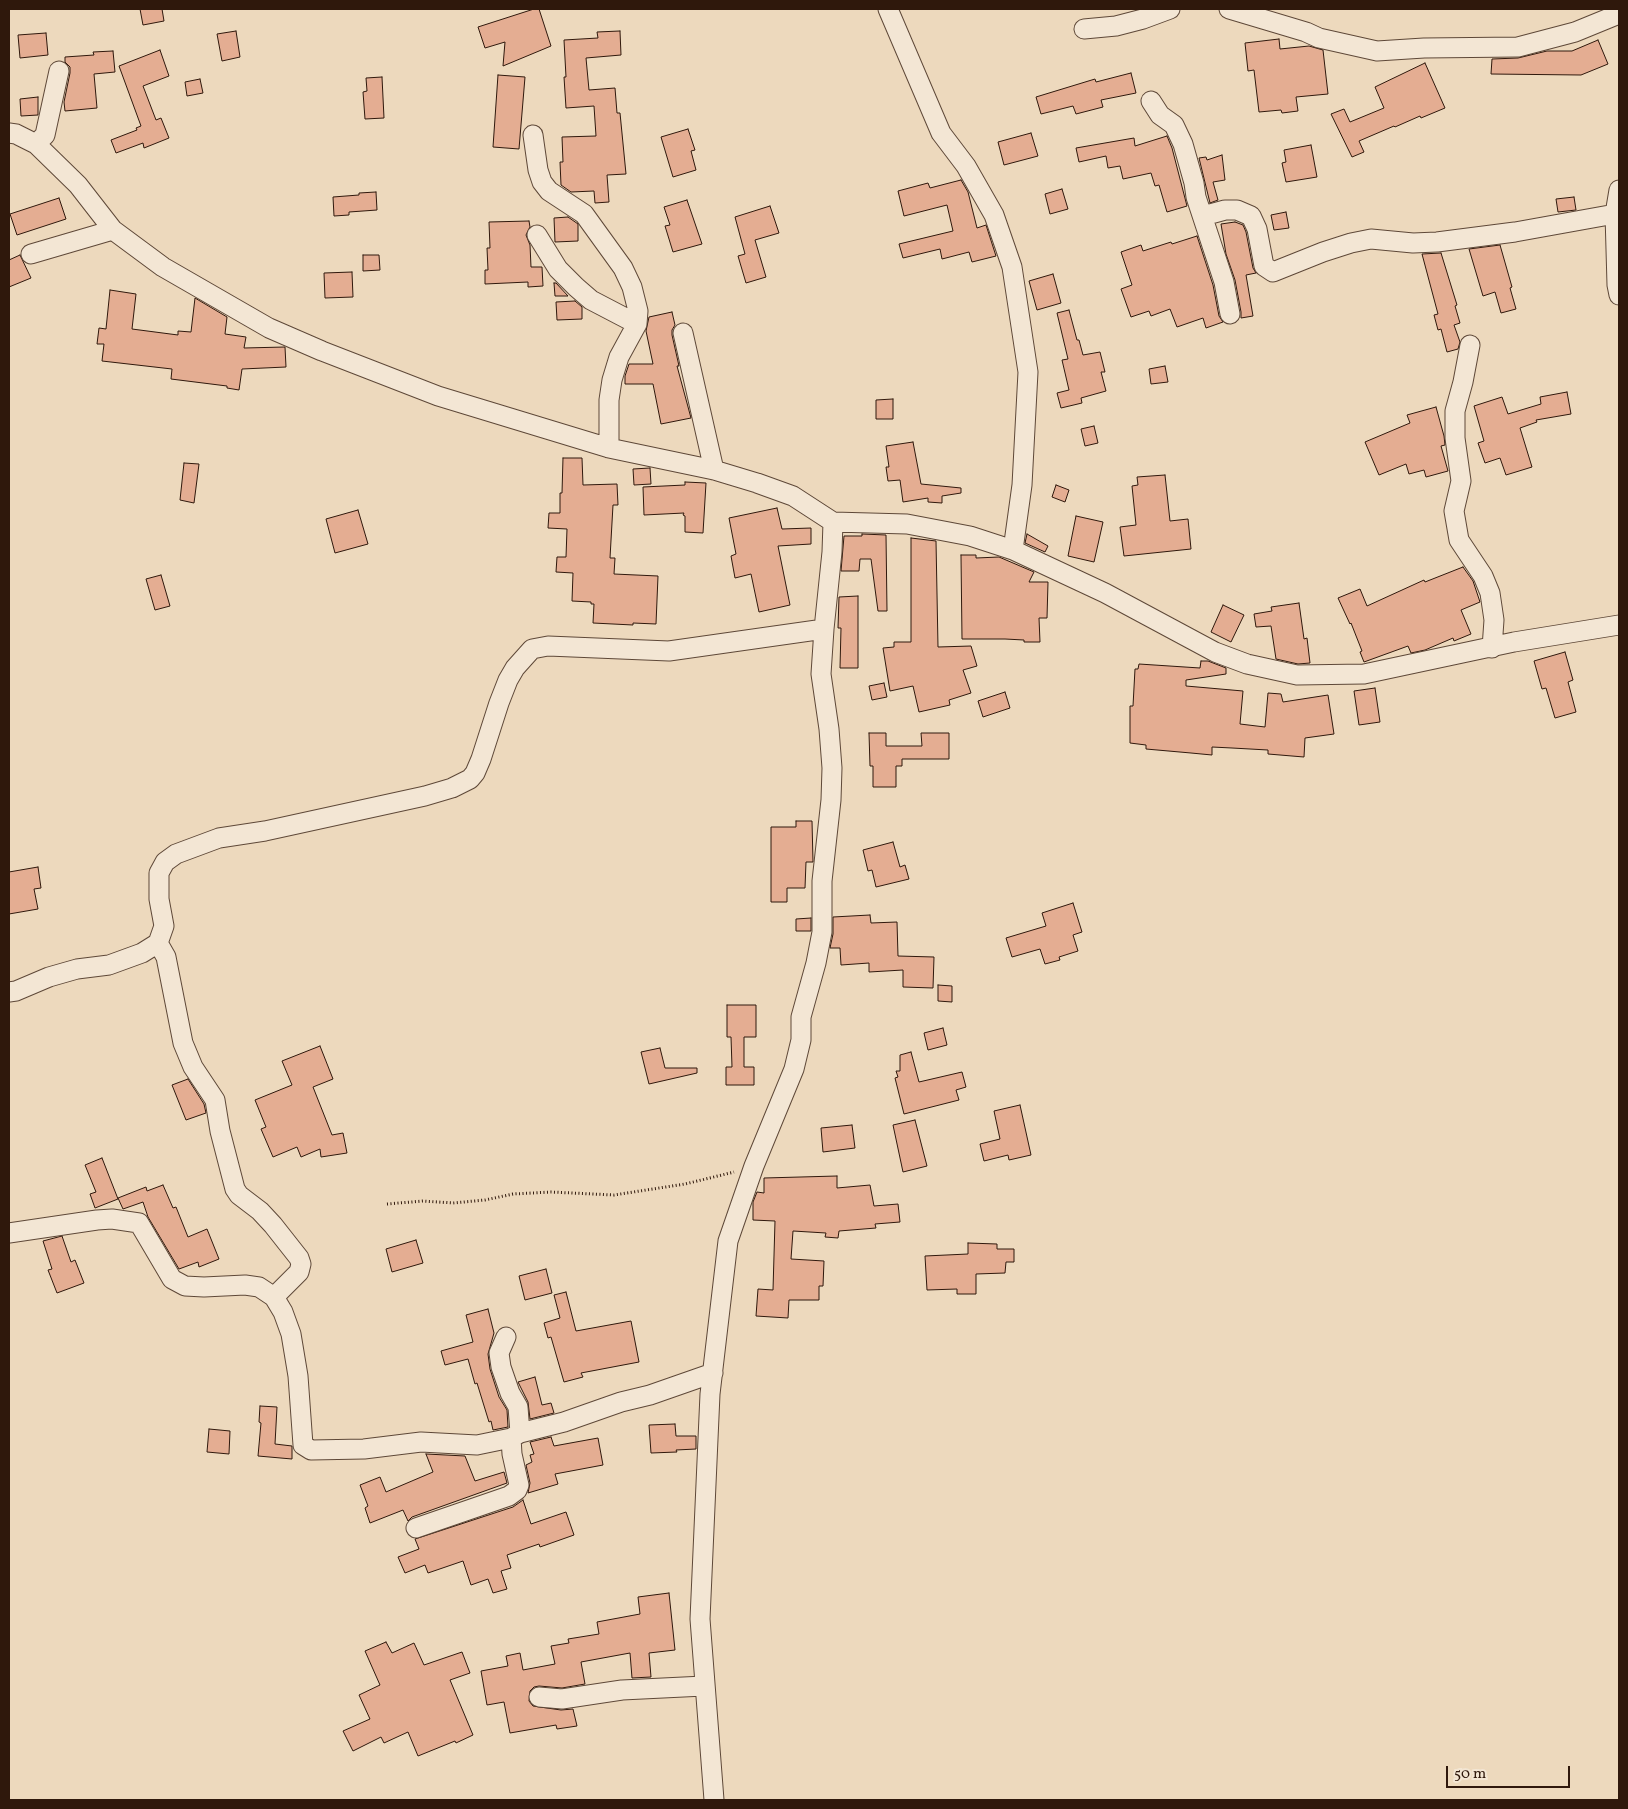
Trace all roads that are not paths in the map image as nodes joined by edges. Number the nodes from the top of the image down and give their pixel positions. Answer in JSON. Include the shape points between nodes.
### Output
{"nodes":[{"id":1,"x":888,"y":9,"type":"edge"},
{"id":2,"x":1170,"y":9,"type":"edge"},
{"id":3,"x":1229,"y":9,"type":"edge"},
{"id":4,"x":1619,"y":14,"type":"edge"},
{"id":5,"x":1084,"y":29,"type":"dead end"},
{"id":6,"x":59,"y":71,"type":"dead end"},
{"id":7,"x":1150,"y":101,"type":"dead end"},
{"id":8,"x":9,"y":133,"type":"edge"},
{"id":9,"x":533,"y":135,"type":"dead end"},
{"id":10,"x":36,"y":144,"type":"junction"},
{"id":11,"x":1619,"y":190,"type":"edge"},
{"id":12,"x":1615,"y":214,"type":"junction"},
{"id":13,"x":1203,"y":216,"type":"junction"},
{"id":14,"x":113,"y":230,"type":"junction"},
{"id":15,"x":537,"y":235,"type":"dead end"},
{"id":16,"x":32,"y":254,"type":"dead end"},
{"id":17,"x":1619,"y":295,"type":"edge"},
{"id":18,"x":1230,"y":314,"type":"dead end"},
{"id":19,"x":637,"y":324,"type":"junction"},
{"id":20,"x":683,"y":333,"type":"dead end"},
{"id":21,"x":1470,"y":345,"type":"dead end"},
{"id":22,"x":609,"y":448,"type":"junction"},
{"id":23,"x":714,"y":470,"type":"junction"},
{"id":24,"x":833,"y":522,"type":"junction"},
{"id":25,"x":1013,"y":550,"type":"junction"},
{"id":26,"x":1619,"y":625,"type":"edge"},
{"id":27,"x":824,"y":629,"type":"junction"},
{"id":28,"x":1492,"y":648,"type":"junction"},
{"id":29,"x":158,"y":943,"type":"junction"},
{"id":30,"x":9,"y":992,"type":"edge"},
{"id":31,"x":9,"y":1233,"type":"edge"},
{"id":32,"x":274,"y":1297,"type":"junction"},
{"id":33,"x":506,"y":1337,"type":"dead end"},
{"id":34,"x":713,"y":1373,"type":"junction"},
{"id":35,"x":516,"y":1436,"type":"junction"},
{"id":36,"x":416,"y":1528,"type":"dead end"},
{"id":37,"x":704,"y":1686,"type":"junction"},
{"id":38,"x":539,"y":1697,"type":"dead end"},
{"id":39,"x":714,"y":1800,"type":"edge"}],
"edges":[{"from":1,"to":25,"type":"street","via":[[941,133],[966,166],[994,215],[1012,267],[1028,372],[1022,485]]},
{"from":2,"to":5,"type":"street","via":[[1116,26]]},
{"from":3,"to":4,"type":"street","via":[[1319,38],[1377,51],[1518,47],[1575,32]]},
{"from":6,"to":10,"type":"street","via":[[45,135]]},
{"from":7,"to":13,"type":"street","via":[[1174,126],[1183,144]]},
{"from":8,"to":10,"type":"street"},
{"from":9,"to":19,"type":"street","via":[[542,182],[549,191],[584,214],[619,262],[632,287],[638,311]]},
{"from":10,"to":14,"type":"street","via":[[78,185]]},
{"from":11,"to":12,"type":"street"},
{"from":12,"to":13,"type":"street","via":[[1437,242],[1371,239],[1323,252],[1273,272],[1264,266],[1257,229],[1251,216],[1237,210]]},
{"from":12,"to":17,"type":"street"},
{"from":13,"to":18,"type":"street","via":[[1224,282]]},
{"from":14,"to":16,"type":"street"},
{"from":14,"to":22,"type":"street","via":[[163,267],[269,328],[438,396]]},
{"from":15,"to":19,"type":"street","via":[[558,269],[576,287],[598,304]]},
{"from":19,"to":22,"type":"street","via":[[619,357],[612,380]]},
{"from":20,"to":23,"type":"street"},
{"from":21,"to":28,"type":"street","via":[[1456,411],[1455,438],[1461,481],[1454,511],[1459,540],[1484,576],[1490,593],[1494,620]]},
{"from":22,"to":23,"type":"street"},
{"from":23,"to":24,"type":"street","via":[[793,496]]},
{"from":24,"to":25,"type":"street","via":[[907,524],[970,536]]},
{"from":24,"to":27,"type":"street"},
{"from":25,"to":28,"type":"street","via":[[1105,593],[1215,652],[1247,664],[1297,675],[1364,674]]},
{"from":26,"to":28,"type":"street"},
{"from":27,"to":29,"type":"street","via":[[669,651],[548,646],[532,649],[508,680],[481,759],[470,779],[425,796],[219,838],[176,854],[165,862],[159,873],[159,900],[164,926]]},
{"from":27,"to":34,"type":"street","via":[[821,674],[832,768],[822,881],[822,932],[801,1017],[801,1040],[794,1069],[754,1166],[728,1241]]},
{"from":29,"to":30,"type":"street","via":[[142,953],[108,965],[49,976]]},
{"from":29,"to":32,"type":"street","via":[[166,957],[183,1043],[193,1067],[215,1100],[235,1189],[273,1225],[301,1264],[299,1272]]},
{"from":31,"to":32,"type":"street","via":[[97,1220],[138,1222],[172,1279],[185,1286],[204,1288],[259,1287]]},
{"from":32,"to":35,"type":"street","via":[[290,1334],[298,1376],[303,1445],[311,1450],[364,1449],[421,1442],[476,1445]]},
{"from":33,"to":35,"type":"street","via":[[499,1353],[510,1393],[518,1407]]},
{"from":34,"to":35,"type":"street"},
{"from":34,"to":37,"type":"street","via":[[700,1605]]},
{"from":35,"to":36,"type":"street","via":[[512,1454],[519,1485],[517,1490],[509,1496]]},
{"from":37,"to":38,"type":"street","via":[[622,1690],[562,1699]]},
{"from":37,"to":39,"type":"street"}]}
